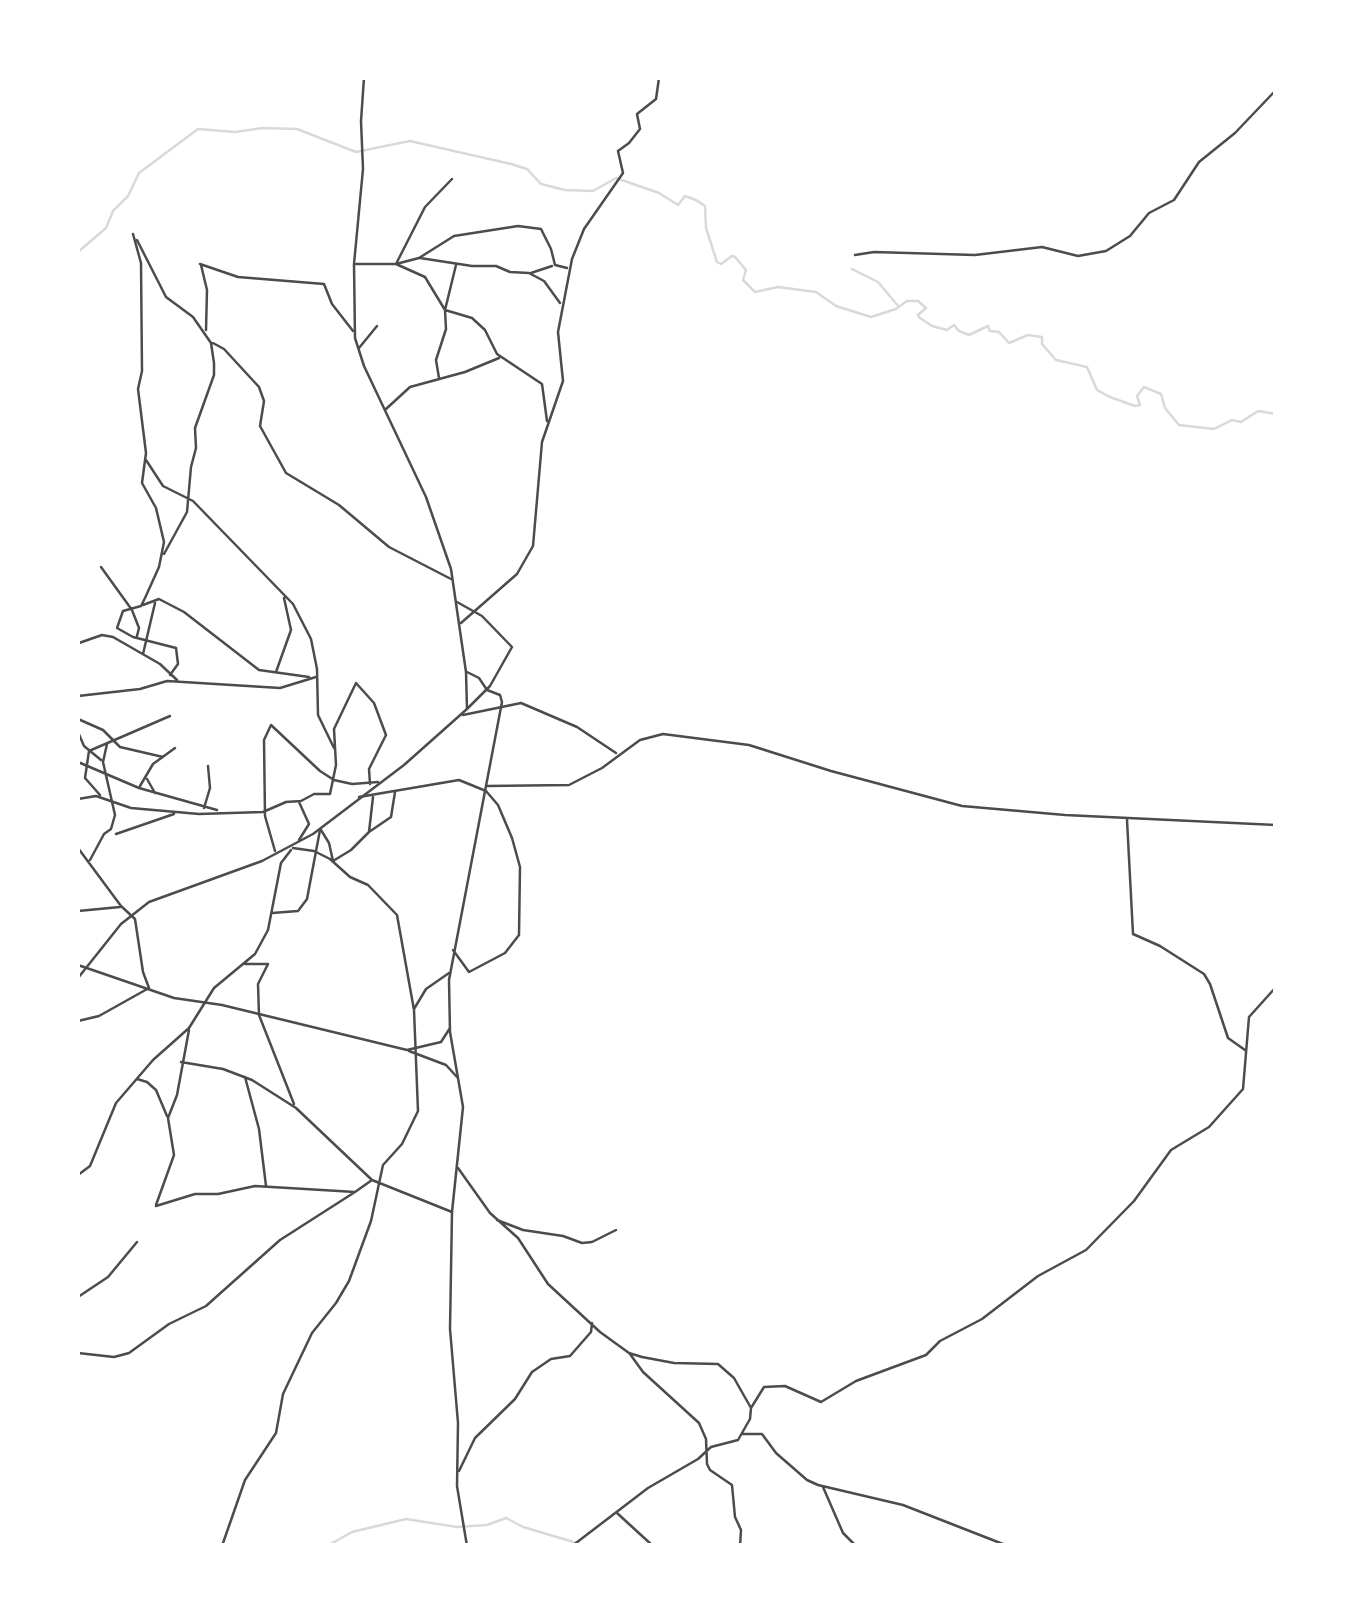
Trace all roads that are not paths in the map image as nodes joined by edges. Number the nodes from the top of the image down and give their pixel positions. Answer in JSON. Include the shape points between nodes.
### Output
{"nodes":[{"id":1,"x":364,"y":78,"type":"edge"},
{"id":2,"x":659,"y":78,"type":"edge"},
{"id":3,"x":1276,"y":90,"type":"edge"},
{"id":4,"x":452,"y":179,"type":"dead end"},
{"id":5,"x":855,"y":255,"type":"dead end"},
{"id":6,"x":420,"y":258,"type":"junction"},
{"id":7,"x":354,"y":264,"type":"junction"},
{"id":8,"x":396,"y":264,"type":"junction"},
{"id":9,"x":457,"y":264,"type":"junction"},
{"id":10,"x":554,"y":265,"type":"junction"},
{"id":11,"x":570,"y":269,"type":"junction"},
{"id":12,"x":529,"y":273,"type":"junction"},
{"id":13,"x":562,"y":304,"type":"junction"},
{"id":14,"x":446,"y":310,"type":"junction"},
{"id":15,"x":376,"y":326,"type":"dead end"},
{"id":16,"x":354,"y":334,"type":"junction"},
{"id":17,"x":206,"y":335,"type":"junction"},
{"id":18,"x":211,"y":343,"type":"junction"},
{"id":19,"x":358,"y":350,"type":"junction"},
{"id":20,"x":500,"y":357,"type":"junction"},
{"id":21,"x":439,"y":378,"type":"junction"},
{"id":22,"x":385,"y":410,"type":"junction"},
{"id":23,"x":547,"y":422,"type":"junction"},
{"id":24,"x":146,"y":459,"type":"junction"},
{"id":25,"x":189,"y":500,"type":"junction"},
{"id":26,"x":162,"y":557,"type":"junction"},
{"id":27,"x":101,"y":566,"type":"dead end"},
{"id":28,"x":454,"y":581,"type":"junction"},
{"id":29,"x":283,"y":594,"type":"junction"},
{"id":30,"x":155,"y":602,"type":"junction"},
{"id":31,"x":456,"y":602,"type":"junction"},
{"id":32,"x":140,"y":606,"type":"junction"},
{"id":33,"x":132,"y":610,"type":"junction"},
{"id":34,"x":477,"y":612,"type":"junction"},
{"id":35,"x":459,"y":624,"type":"junction"},
{"id":36,"x":136,"y":637,"type":"junction"},
{"id":37,"x":147,"y":639,"type":"junction"},
{"id":38,"x":78,"y":643,"type":"edge"},
{"id":39,"x":143,"y":656,"type":"junction"},
{"id":40,"x":466,"y":672,"type":"junction"},
{"id":41,"x":275,"y":673,"type":"junction"},
{"id":42,"x":170,"y":674,"type":"junction"},
{"id":43,"x":316,"y":677,"type":"junction"},
{"id":44,"x":178,"y":680,"type":"junction"},
{"id":45,"x":487,"y":690,"type":"junction"},
{"id":46,"x":78,"y":696,"type":"edge"},
{"id":47,"x":501,"y":708,"type":"junction"},
{"id":48,"x":466,"y":710,"type":"junction"},
{"id":49,"x":462,"y":715,"type":"junction"},
{"id":50,"x":170,"y":716,"type":"dead end"},
{"id":51,"x":78,"y":719,"type":"edge"},
{"id":52,"x":78,"y":732,"type":"edge"},
{"id":53,"x":113,"y":740,"type":"junction"},
{"id":54,"x":107,"y":743,"type":"junction"},
{"id":55,"x":175,"y":748,"type":"dead end"},
{"id":56,"x":334,"y":748,"type":"junction"},
{"id":57,"x":89,"y":751,"type":"junction"},
{"id":58,"x":618,"y":754,"type":"junction"},
{"id":59,"x":164,"y":757,"type":"junction"},
{"id":60,"x":78,"y":762,"type":"edge"},
{"id":61,"x":103,"y":762,"type":"junction"},
{"id":62,"x":85,"y":766,"type":"junction"},
{"id":63,"x":208,"y":766,"type":"dead end"},
{"id":64,"x":106,"y":773,"type":"junction"},
{"id":65,"x":146,"y":778,"type":"junction"},
{"id":66,"x":120,"y":779,"type":"junction"},
{"id":67,"x":334,"y":780,"type":"junction"},
{"id":68,"x":378,"y":782,"type":"junction"},
{"id":69,"x":370,"y":784,"type":"junction"},
{"id":70,"x":139,"y":788,"type":"junction"},
{"id":71,"x":486,"y":788,"type":"junction"},
{"id":72,"x":395,"y":790,"type":"junction"},
{"id":73,"x":156,"y":793,"type":"junction"},
{"id":74,"x":373,"y":796,"type":"junction"},
{"id":75,"x":358,"y":797,"type":"junction"},
{"id":76,"x":105,"y":798,"type":"junction"},
{"id":77,"x":78,"y":799,"type":"edge"},
{"id":78,"x":112,"y":802,"type":"junction"},
{"id":79,"x":299,"y":802,"type":"junction"},
{"id":80,"x":204,"y":808,"type":"junction"},
{"id":81,"x":223,"y":810,"type":"junction"},
{"id":82,"x":266,"y":810,"type":"junction"},
{"id":83,"x":175,"y":813,"type":"junction"},
{"id":84,"x":1127,"y":818,"type":"junction"},
{"id":85,"x":1276,"y":826,"type":"edge"},
{"id":86,"x":320,"y":829,"type":"junction"},
{"id":87,"x":370,"y":832,"type":"junction"},
{"id":88,"x":116,"y":834,"type":"dead end"},
{"id":89,"x":296,"y":843,"type":"junction"},
{"id":90,"x":78,"y":848,"type":"edge"},
{"id":91,"x":293,"y":848,"type":"junction"},
{"id":92,"x":317,"y":852,"type":"junction"},
{"id":93,"x":276,"y":854,"type":"junction"},
{"id":94,"x":333,"y":861,"type":"junction"},
{"id":95,"x":89,"y":862,"type":"junction"},
{"id":96,"x":122,"y":906,"type":"junction"},
{"id":97,"x":78,"y":910,"type":"edge"},
{"id":98,"x":271,"y":914,"type":"junction"},
{"id":99,"x":131,"y":915,"type":"junction"},
{"id":100,"x":453,"y":950,"type":"junction"},
{"id":101,"x":244,"y":964,"type":"junction"},
{"id":102,"x":78,"y":965,"type":"edge"},
{"id":103,"x":85,"y":968,"type":"junction"},
{"id":104,"x":449,"y":974,"type":"junction"},
{"id":105,"x":78,"y":978,"type":"edge"},
{"id":106,"x":1276,"y":987,"type":"edge"},
{"id":107,"x":150,"y":988,"type":"junction"},
{"id":108,"x":206,"y":1002,"type":"junction"},
{"id":109,"x":414,"y":1010,"type":"junction"},
{"id":110,"x":260,"y":1015,"type":"junction"},
{"id":111,"x":78,"y":1021,"type":"edge"},
{"id":112,"x":450,"y":1026,"type":"junction"},
{"id":113,"x":189,"y":1028,"type":"junction"},
{"id":114,"x":1246,"y":1050,"type":"junction"},
{"id":115,"x":416,"y":1052,"type":"junction"},
{"id":116,"x":181,"y":1062,"type":"junction"},
{"id":117,"x":244,"y":1076,"type":"junction"},
{"id":118,"x":459,"y":1079,"type":"junction"},
{"id":119,"x":137,"y":1080,"type":"junction"},
{"id":120,"x":296,"y":1108,"type":"junction"},
{"id":121,"x":168,"y":1118,"type":"junction"},
{"id":122,"x":457,"y":1167,"type":"junction"},
{"id":123,"x":78,"y":1175,"type":"edge"},
{"id":124,"x":372,"y":1180,"type":"junction"},
{"id":125,"x":379,"y":1184,"type":"junction"},
{"id":126,"x":266,"y":1186,"type":"junction"},
{"id":127,"x":355,"y":1192,"type":"junction"},
{"id":128,"x":452,"y":1212,"type":"junction"},
{"id":129,"x":496,"y":1220,"type":"junction"},
{"id":130,"x":616,"y":1230,"type":"dead end"},
{"id":131,"x":137,"y":1242,"type":"dead end"},
{"id":132,"x":78,"y":1297,"type":"edge"},
{"id":133,"x":592,"y":1323,"type":"junction"},
{"id":134,"x":629,"y":1352,"type":"junction"},
{"id":135,"x":78,"y":1353,"type":"edge"},
{"id":136,"x":751,"y":1408,"type":"junction"},
{"id":137,"x":742,"y":1434,"type":"junction"},
{"id":138,"x":706,"y":1452,"type":"junction"},
{"id":139,"x":459,"y":1471,"type":"junction"},
{"id":140,"x":823,"y":1486,"type":"junction"},
{"id":141,"x":617,"y":1512,"type":"junction"},
{"id":142,"x":222,"y":1546,"type":"edge"},
{"id":143,"x":468,"y":1546,"type":"edge"},
{"id":144,"x":572,"y":1546,"type":"edge"},
{"id":145,"x":653,"y":1546,"type":"edge"},
{"id":146,"x":740,"y":1546,"type":"edge"},
{"id":147,"x":856,"y":1546,"type":"edge"},
{"id":148,"x":1008,"y":1546,"type":"edge"}],
"edges":[{"from":1,"to":7,"type":"street"},
{"from":2,"to":11,"type":"street","via":[[656,99],[638,114],[640,129],[618,151],[623,173],[582,233]]},
{"from":3,"to":5,"type":"street","via":[[1199,162],[1174,200],[1149,212],[1130,236],[1106,251],[1078,256],[1042,247]]},
{"from":4,"to":8,"type":"street","via":[[426,208]]},
{"from":6,"to":8,"type":"street"},
{"from":6,"to":9,"type":"street"},
{"from":6,"to":10,"type":"street","via":[[454,236],[518,226],[542,229]]},
{"from":7,"to":8,"type":"street"},
{"from":7,"to":16,"type":"street"},
{"from":8,"to":14,"type":"street","via":[[428,281]]},
{"from":9,"to":12,"type":"street"},
{"from":9,"to":14,"type":"street"},
{"from":10,"to":11,"type":"street"},
{"from":10,"to":12,"type":"street"},
{"from":11,"to":13,"type":"street"},
{"from":12,"to":13,"type":"street"},
{"from":13,"to":23,"type":"street","via":[[562,381]]},
{"from":14,"to":20,"type":"street","via":[[476,321]]},
{"from":14,"to":21,"type":"street","via":[[435,364]]},
{"from":15,"to":19,"type":"street"},
{"from":16,"to":17,"type":"street","via":[[324,284],[238,278],[200,264]]},
{"from":16,"to":19,"type":"street"},
{"from":17,"to":18,"type":"street"},
{"from":17,"to":24,"type":"street","via":[[166,297],[134,234],[141,263],[138,389]]},
{"from":18,"to":25,"type":"street","via":[[214,375],[196,428]]},
{"from":18,"to":28,"type":"street","via":[[259,387],[260,426],[286,473],[339,504],[388,547]]},
{"from":19,"to":22,"type":"street"},
{"from":20,"to":21,"type":"street"},
{"from":20,"to":23,"type":"street","via":[[543,386]]},
{"from":21,"to":22,"type":"street","via":[[408,388]]},
{"from":22,"to":28,"type":"street","via":[[426,497]]},
{"from":23,"to":34,"type":"street","via":[[533,546],[517,574]]},
{"from":24,"to":25,"type":"street","via":[[163,486]]},
{"from":24,"to":26,"type":"street","via":[[142,482],[159,516]]},
{"from":25,"to":26,"type":"street"},
{"from":25,"to":29,"type":"street"},
{"from":26,"to":32,"type":"street"},
{"from":27,"to":33,"type":"street"},
{"from":28,"to":31,"type":"street"},
{"from":29,"to":41,"type":"street","via":[[291,630]]},
{"from":29,"to":43,"type":"street","via":[[307,628]]},
{"from":30,"to":32,"type":"street"},
{"from":30,"to":37,"type":"street"},
{"from":30,"to":41,"type":"street","via":[[184,612],[251,666]]},
{"from":31,"to":34,"type":"street"},
{"from":31,"to":35,"type":"street"},
{"from":32,"to":33,"type":"street"},
{"from":33,"to":36,"type":"street"},
{"from":33,"to":36,"type":"street","via":[[123,611],[117,628]]},
{"from":34,"to":35,"type":"street"},
{"from":34,"to":45,"type":"street","via":[[512,647]]},
{"from":35,"to":40,"type":"street"},
{"from":36,"to":37,"type":"street"},
{"from":37,"to":39,"type":"street"},
{"from":37,"to":42,"type":"street","via":[[176,648],[178,664]]},
{"from":38,"to":39,"type":"street","via":[[102,635]]},
{"from":39,"to":42,"type":"street"},
{"from":40,"to":45,"type":"street"},
{"from":40,"to":48,"type":"street"},
{"from":41,"to":43,"type":"street"},
{"from":42,"to":44,"type":"street"},
{"from":43,"to":44,"type":"street","via":[[280,688]]},
{"from":43,"to":56,"type":"street","via":[[318,714]]},
{"from":44,"to":46,"type":"street"},
{"from":45,"to":47,"type":"street","via":[[500,696]]},
{"from":45,"to":48,"type":"street"},
{"from":47,"to":49,"type":"street"},
{"from":47,"to":58,"type":"street","via":[[521,703],[537,709]]},
{"from":47,"to":71,"type":"street"},
{"from":48,"to":49,"type":"street"},
{"from":49,"to":68,"type":"street"},
{"from":50,"to":53,"type":"street"},
{"from":51,"to":53,"type":"street"},
{"from":52,"to":57,"type":"street"},
{"from":53,"to":54,"type":"street"},
{"from":53,"to":59,"type":"street"},
{"from":54,"to":57,"type":"street"},
{"from":54,"to":61,"type":"street"},
{"from":55,"to":59,"type":"street"},
{"from":56,"to":67,"type":"street"},
{"from":56,"to":69,"type":"street","via":[[336,721],[356,683],[374,703],[386,735],[368,769]]},
{"from":57,"to":61,"type":"street"},
{"from":57,"to":62,"type":"street"},
{"from":58,"to":71,"type":"street","via":[[569,786]]},
{"from":58,"to":84,"type":"street","via":[[649,735],[749,745],[962,806]]},
{"from":59,"to":65,"type":"street"},
{"from":60,"to":62,"type":"street"},
{"from":61,"to":64,"type":"street"},
{"from":61,"to":66,"type":"street"},
{"from":62,"to":64,"type":"street"},
{"from":62,"to":76,"type":"street","via":[[87,782]]},
{"from":63,"to":80,"type":"street"},
{"from":64,"to":66,"type":"street"},
{"from":64,"to":78,"type":"street"},
{"from":65,"to":70,"type":"street"},
{"from":65,"to":73,"type":"street"},
{"from":66,"to":70,"type":"street"},
{"from":67,"to":69,"type":"street"},
{"from":67,"to":79,"type":"street","via":[[330,794]]},
{"from":67,"to":82,"type":"street","via":[[271,725],[264,740]]},
{"from":68,"to":69,"type":"street"},
{"from":68,"to":75,"type":"street"},
{"from":70,"to":73,"type":"street"},
{"from":71,"to":72,"type":"street","via":[[458,780]]},
{"from":71,"to":100,"type":"street"},
{"from":71,"to":100,"type":"street","via":[[518,859],[520,931],[506,953],[470,972]]},
{"from":72,"to":74,"type":"street"},
{"from":72,"to":87,"type":"street","via":[[390,818]]},
{"from":73,"to":80,"type":"street"},
{"from":74,"to":75,"type":"street"},
{"from":74,"to":87,"type":"street"},
{"from":75,"to":86,"type":"street"},
{"from":76,"to":77,"type":"street"},
{"from":76,"to":78,"type":"street"},
{"from":78,"to":83,"type":"street"},
{"from":78,"to":95,"type":"street","via":[[113,825]]},
{"from":79,"to":82,"type":"street"},
{"from":79,"to":89,"type":"street","via":[[308,824]]},
{"from":80,"to":81,"type":"street"},
{"from":81,"to":82,"type":"street"},
{"from":81,"to":83,"type":"street"},
{"from":82,"to":93,"type":"street"},
{"from":83,"to":88,"type":"street"},
{"from":84,"to":85,"type":"street"},
{"from":84,"to":114,"type":"street","via":[[1133,934],[1204,974],[1228,1038]]},
{"from":86,"to":89,"type":"street"},
{"from":86,"to":92,"type":"street"},
{"from":86,"to":94,"type":"street"},
{"from":87,"to":94,"type":"street"},
{"from":89,"to":91,"type":"street"},
{"from":89,"to":93,"type":"street"},
{"from":90,"to":95,"type":"street"},
{"from":91,"to":92,"type":"street"},
{"from":91,"to":98,"type":"street","via":[[278,870]]},
{"from":92,"to":94,"type":"street"},
{"from":92,"to":98,"type":"street","via":[[308,899],[296,912]]},
{"from":93,"to":99,"type":"street","via":[[162,896]]},
{"from":94,"to":109,"type":"street","via":[[397,915]]},
{"from":95,"to":96,"type":"street"},
{"from":96,"to":97,"type":"street"},
{"from":96,"to":99,"type":"street"},
{"from":98,"to":101,"type":"street","via":[[266,936]]},
{"from":99,"to":103,"type":"street"},
{"from":99,"to":107,"type":"street"},
{"from":100,"to":104,"type":"street"},
{"from":101,"to":108,"type":"street"},
{"from":101,"to":110,"type":"street","via":[[268,964],[258,984]]},
{"from":102,"to":103,"type":"street"},
{"from":103,"to":105,"type":"street"},
{"from":103,"to":107,"type":"street"},
{"from":104,"to":109,"type":"street","via":[[426,989]]},
{"from":104,"to":112,"type":"street"},
{"from":106,"to":114,"type":"street","via":[[1251,1013]]},
{"from":107,"to":108,"type":"street"},
{"from":107,"to":111,"type":"street"},
{"from":108,"to":110,"type":"street"},
{"from":108,"to":113,"type":"street"},
{"from":109,"to":115,"type":"street"},
{"from":110,"to":115,"type":"street"},
{"from":110,"to":120,"type":"street"},
{"from":112,"to":115,"type":"street","via":[[445,1039]]},
{"from":112,"to":118,"type":"street"},
{"from":113,"to":116,"type":"street"},
{"from":113,"to":119,"type":"street"},
{"from":114,"to":136,"type":"street","via":[[1246,1079],[1231,1105],[1171,1150],[1086,1250],[926,1355],[821,1402],[785,1386],[764,1387]]},
{"from":115,"to":118,"type":"street"},
{"from":115,"to":125,"type":"street","via":[[417,1116],[383,1165]]},
{"from":116,"to":117,"type":"street"},
{"from":116,"to":121,"type":"street"},
{"from":117,"to":120,"type":"street"},
{"from":117,"to":126,"type":"street"},
{"from":118,"to":122,"type":"street"},
{"from":119,"to":121,"type":"street","via":[[156,1090]]},
{"from":119,"to":123,"type":"street","via":[[112,1109],[90,1166]]},
{"from":120,"to":124,"type":"street"},
{"from":121,"to":126,"type":"street","via":[[174,1155],[156,1206]]},
{"from":122,"to":128,"type":"street"},
{"from":122,"to":129,"type":"street"},
{"from":124,"to":125,"type":"street"},
{"from":124,"to":127,"type":"street"},
{"from":125,"to":128,"type":"street"},
{"from":125,"to":142,"type":"street","via":[[349,1282],[312,1332],[283,1394],[276,1434],[245,1480]]},
{"from":126,"to":127,"type":"street"},
{"from":127,"to":135,"type":"street","via":[[280,1240],[206,1306],[130,1353]]},
{"from":128,"to":139,"type":"street","via":[[450,1329]]},
{"from":129,"to":130,"type":"street","via":[[582,1244]]},
{"from":129,"to":133,"type":"street","via":[[518,1238],[548,1284]]},
{"from":131,"to":132,"type":"street","via":[[115,1271]]},
{"from":133,"to":134,"type":"street"},
{"from":133,"to":139,"type":"street","via":[[570,1356],[532,1372],[475,1438]]},
{"from":134,"to":136,"type":"street","via":[[718,1364]]},
{"from":134,"to":138,"type":"street","via":[[699,1423]]},
{"from":136,"to":137,"type":"street"},
{"from":137,"to":138,"type":"street"},
{"from":137,"to":140,"type":"street","via":[[762,1434],[790,1466]]},
{"from":138,"to":141,"type":"street"},
{"from":138,"to":146,"type":"street","via":[[710,1470],[732,1485]]},
{"from":139,"to":143,"type":"street"},
{"from":140,"to":147,"type":"street","via":[[843,1533]]},
{"from":140,"to":148,"type":"street","via":[[903,1505]]},
{"from":141,"to":144,"type":"street"},
{"from":141,"to":145,"type":"street"}]}
